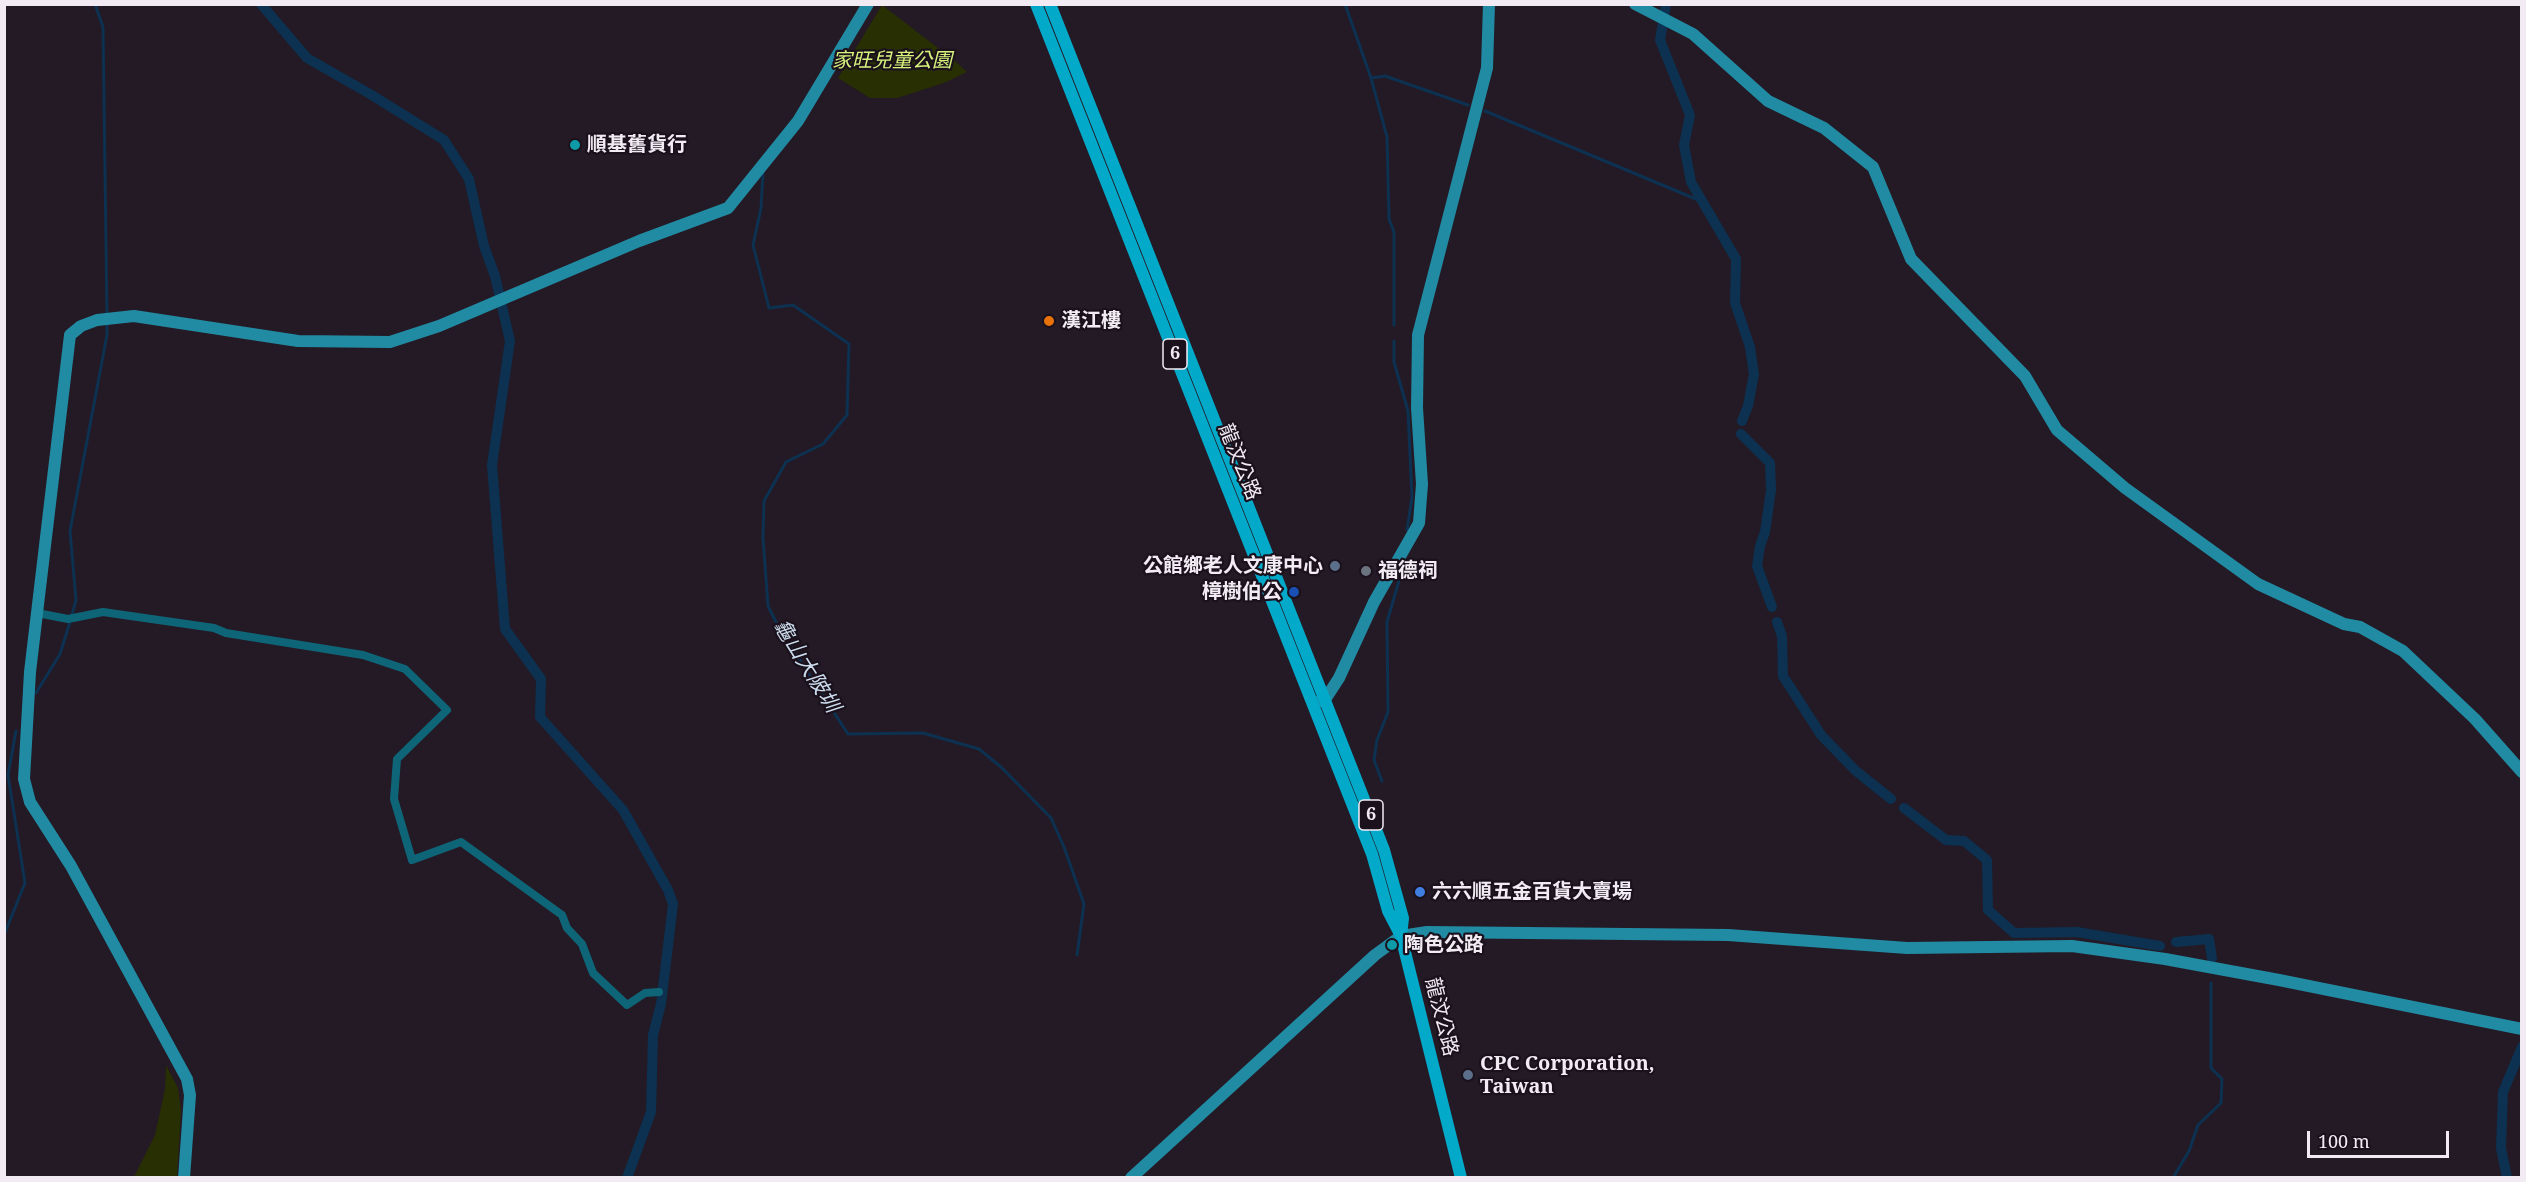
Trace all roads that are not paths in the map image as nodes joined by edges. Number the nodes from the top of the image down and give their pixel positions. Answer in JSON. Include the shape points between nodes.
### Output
{"nodes":[{"id":1,"x":868,"y":4,"type":"edge"},
{"id":2,"x":1036,"y":4,"type":"edge"},
{"id":3,"x":1050,"y":4,"type":"edge"},
{"id":4,"x":1489,"y":4,"type":"edge"},
{"id":5,"x":1639,"y":7,"type":"edge"},
{"id":6,"x":1075,"y":88,"type":"junction"},
{"id":7,"x":1163,"y":288,"type":"junction"},
{"id":8,"x":1151,"y":294,"type":"junction"},
{"id":9,"x":37,"y":613,"type":"junction"},
{"id":10,"x":1326,"y":698,"type":"junction"},
{"id":11,"x":1313,"y":705,"type":"junction"},
{"id":12,"x":2522,"y":772,"type":"edge"},
{"id":13,"x":1401,"y":936,"type":"junction"},
{"id":14,"x":659,"y":992,"type":"dead end"},
{"id":15,"x":2522,"y":1029,"type":"edge"},
{"id":16,"x":184,"y":1178,"type":"edge"},
{"id":17,"x":1131,"y":1178,"type":"edge"},
{"id":18,"x":1461,"y":1178,"type":"edge"}],
"edges":[{"from":1,"to":9,"type":"street","via":[[798,121],[728,208],[639,241],[439,326],[390,342],[297,341],[134,316],[81,326],[70,335],[67,350]]},
{"from":2,"to":6,"type":"main road","name":"龍汶公路","number":"6"},
{"from":3,"to":6,"type":"main road","name":"龍汶公路","number":"6"},
{"from":4,"to":10,"type":"street","via":[[1487,68],[1418,335],[1422,484],[1419,523]]},
{"from":5,"to":12,"type":"street","via":[[1693,34],[1768,100],[1824,128],[1873,167],[1911,259],[2025,376],[2057,430],[2125,488],[2258,584],[2344,624],[2360,627],[2403,651],[2475,719]]},
{"from":6,"to":7,"type":"main road","name":"龍汶公路","number":"6"},
{"from":6,"to":8,"type":"main road","name":"龍汶公路","number":"6"},
{"from":7,"to":8,"type":"main road"},
{"from":7,"to":10,"type":"main road","name":"龍汶公路","number":"6"},
{"from":8,"to":11,"type":"main road","name":"龍汶公路","number":"6"},
{"from":9,"to":14,"type":"street","via":[[68,619],[103,612],[214,628],[363,655],[405,669],[447,710],[398,759],[394,799],[412,860],[461,842],[562,915],[567,928],[582,944],[593,973],[627,1005],[645,993]]},
{"from":9,"to":16,"type":"street","via":[[24,779],[30,802],[71,866],[187,1079],[190,1095]]},
{"from":10,"to":11,"type":"street"},
{"from":10,"to":13,"type":"main road","name":"龍汶公路","number":"6","via":[[1384,850],[1403,918]]},
{"from":11,"to":13,"type":"main road","name":"龍汶公路","number":"6","via":[[1372,854],[1388,911]]},
{"from":13,"to":15,"type":"street","via":[[1446,932],[1728,935],[1907,948],[2072,946],[2165,959]]},
{"from":13,"to":17,"type":"street","via":[[1375,955]]},
{"from":13,"to":18,"type":"main road","name":"龍汶公路","number":"6"}]}
